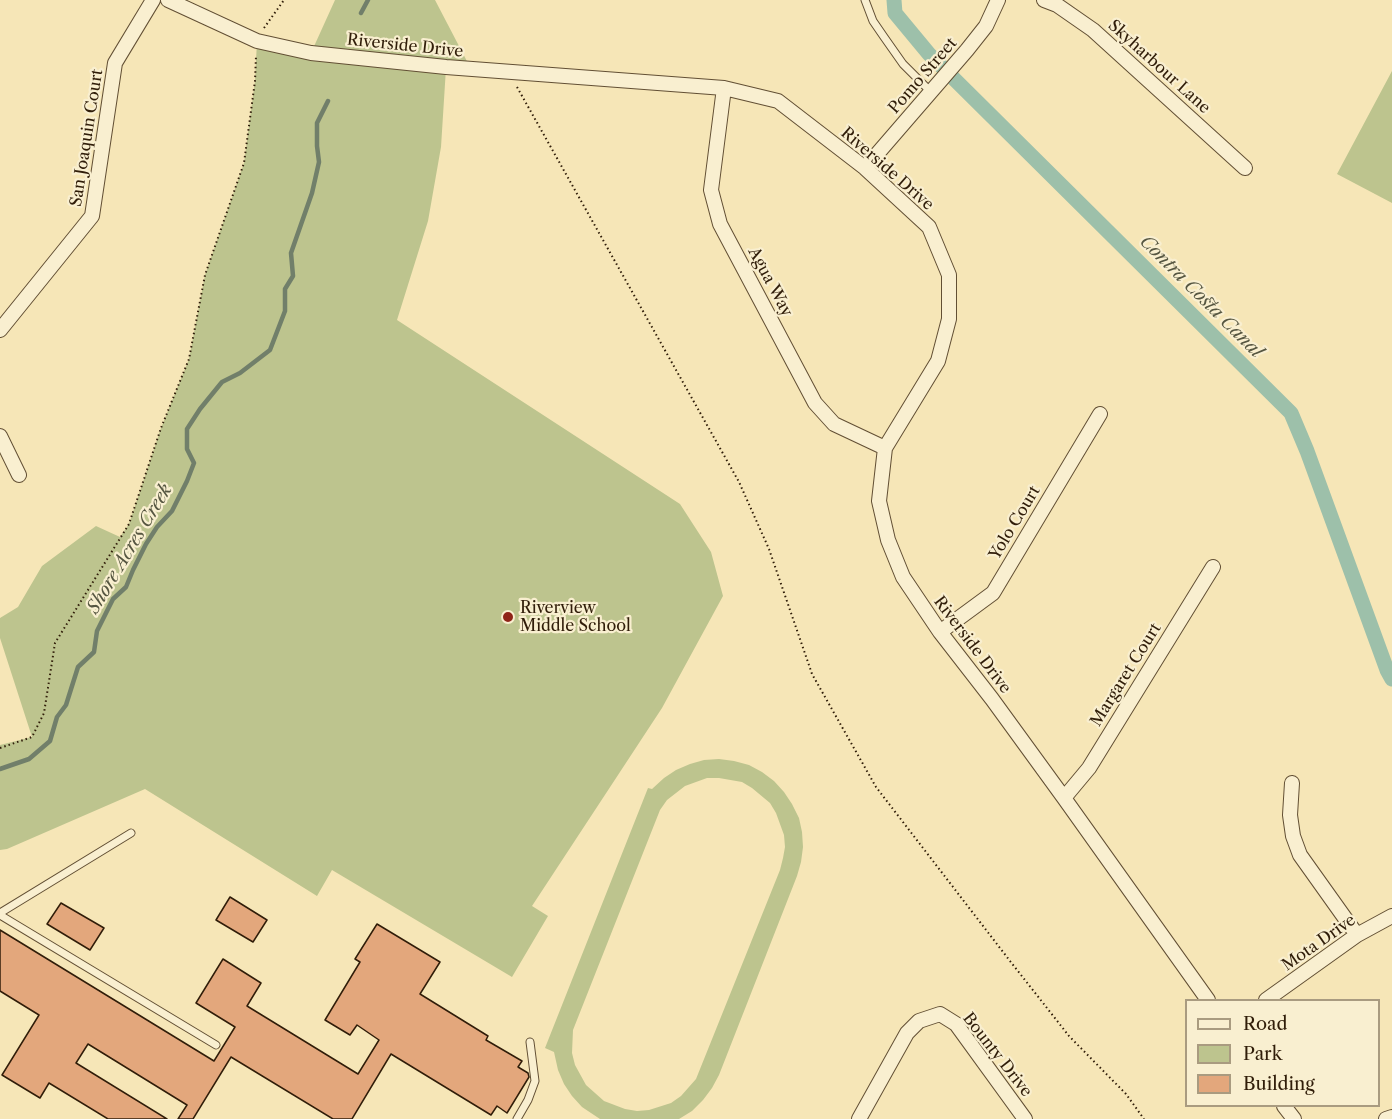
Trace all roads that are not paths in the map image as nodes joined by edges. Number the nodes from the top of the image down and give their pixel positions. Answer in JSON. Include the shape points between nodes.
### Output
{"nodes":[{"id":1,"x":153,"y":0,"type":"edge"},
{"id":2,"x":168,"y":0,"type":"edge"},
{"id":3,"x":865,"y":0,"type":"edge"},
{"id":4,"x":998,"y":0,"type":"edge"},
{"id":5,"x":1044,"y":0,"type":"edge"},
{"id":6,"x":724,"y":88,"type":"junction"},
{"id":7,"x":931,"y":92,"type":"junction"},
{"id":8,"x":865,"y":168,"type":"junction"},
{"id":9,"x":1245,"y":168,"type":"dead end"},
{"id":10,"x":0,"y":330,"type":"edge"},
{"id":11,"x":1100,"y":414,"type":"dead end"},
{"id":12,"x":0,"y":436,"type":"edge"},
{"id":13,"x":885,"y":448,"type":"junction"},
{"id":14,"x":19,"y":475,"type":"dead end"},
{"id":15,"x":1213,"y":567,"type":"dead end"},
{"id":16,"x":940,"y":632,"type":"junction"},
{"id":17,"x":1292,"y":783,"type":"dead end"},
{"id":18,"x":1064,"y":798,"type":"junction"},
{"id":19,"x":131,"y":833,"type":"dead end"},
{"id":20,"x":0,"y":914,"type":"edge"},
{"id":21,"x":1392,"y":916,"type":"edge"},
{"id":22,"x":1357,"y":935,"type":"junction"},
{"id":23,"x":1207,"y":999,"type":"edge"},
{"id":24,"x":1267,"y":999,"type":"edge"},
{"id":25,"x":531,"y":1042,"type":"dead end"},
{"id":26,"x":216,"y":1045,"type":"dead end"},
{"id":27,"x":1285,"y":1107,"type":"edge"},
{"id":28,"x":1392,"y":1117,"type":"edge"},
{"id":29,"x":517,"y":1119,"type":"edge"},
{"id":30,"x":859,"y":1119,"type":"edge"},
{"id":31,"x":1025,"y":1119,"type":"edge"},
{"id":32,"x":1294,"y":1119,"type":"edge"},
{"id":33,"x":1386,"y":1119,"type":"edge"}],
"edges":[{"from":1,"to":10,"type":"street","name":"San Joaquin Court","via":[[115,63],[92,216]]},
{"from":2,"to":6,"type":"street","name":"Riverside Drive","via":[[257,42],[311,53]]},
{"from":3,"to":7,"type":"lane","via":[[884,37]]},
{"from":4,"to":7,"type":"street","name":"Pomo Street","via":[[986,26]]},
{"from":5,"to":9,"type":"street","name":"Skyharbour Lane","via":[[1093,30]]},
{"from":6,"to":8,"type":"street","name":"Riverside Drive","via":[[778,101]]},
{"from":6,"to":13,"type":"street","name":"Agua Way","via":[[711,190],[720,225],[815,402],[834,424]]},
{"from":7,"to":8,"type":"street","name":"Pomo Street"},
{"from":8,"to":13,"type":"street","name":"Riverside Drive","via":[[929,227],[949,275],[949,319],[938,361]]},
{"from":11,"to":16,"type":"street","name":"Yolo Court","via":[[993,593]]},
{"from":12,"to":14,"type":"street"},
{"from":13,"to":16,"type":"street","name":"Riverside Drive","via":[[879,501],[888,540],[903,577]]},
{"from":15,"to":18,"type":"street","name":"Margaret Court","via":[[1089,768]]},
{"from":16,"to":18,"type":"street","name":"Riverside Drive"},
{"from":17,"to":22,"type":"street","via":[[1290,815],[1300,855]]},
{"from":18,"to":23,"type":"street","name":"Riverside Drive"},
{"from":19,"to":20,"type":"lane"},
{"from":20,"to":26,"type":"lane"},
{"from":21,"to":22,"type":"street","name":"Mota Drive"},
{"from":22,"to":24,"type":"street","name":"Mota Drive"},
{"from":25,"to":29,"type":"lane","via":[[535,1081]]},
{"from":27,"to":32,"type":"street"},
{"from":28,"to":33,"type":"street"},
{"from":30,"to":31,"type":"street","name":"Bounty Drive","via":[[907,1034],[919,1021],[940,1014],[956,1024]]}]}
